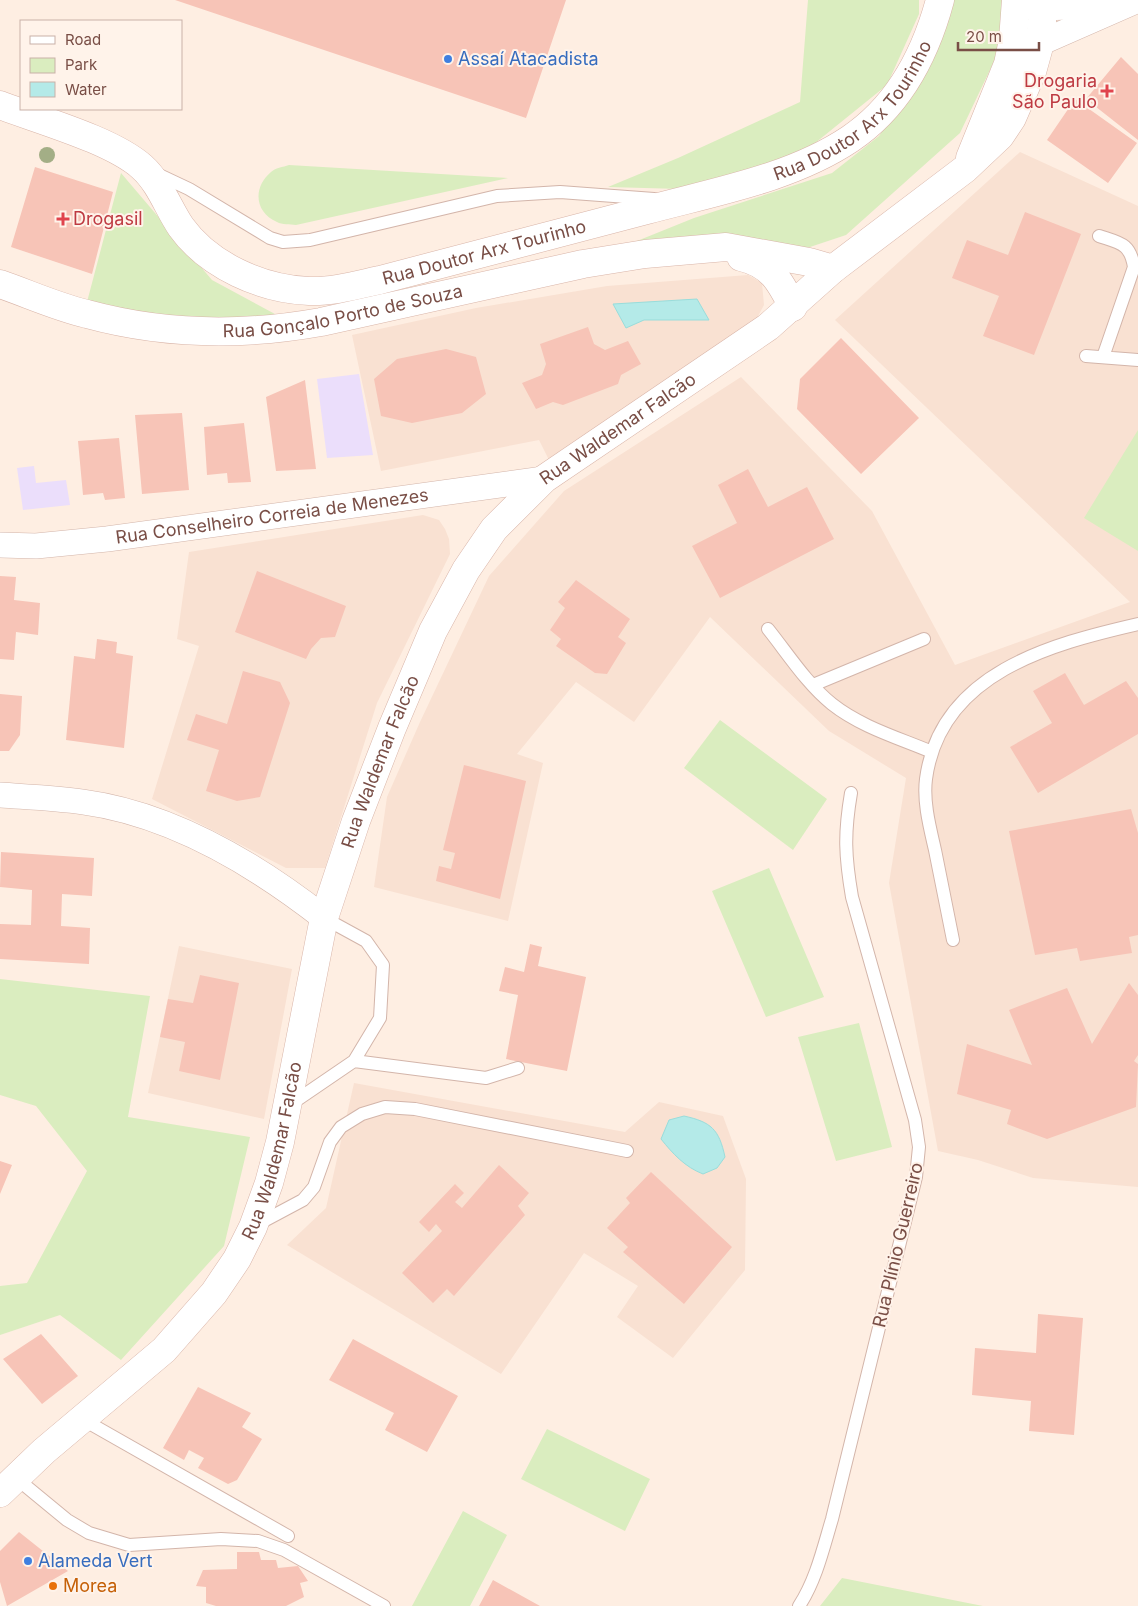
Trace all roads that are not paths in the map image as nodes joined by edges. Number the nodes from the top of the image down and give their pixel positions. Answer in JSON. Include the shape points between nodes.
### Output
{"nodes":[{"id":1,"x":940,"y":0,"type":"edge"},
{"id":2,"x":1016,"y":2,"type":"edge"},
{"id":3,"x":1133,"y":3,"type":"edge"},
{"id":4,"x":1044,"y":4,"type":"edge"},
{"id":5,"x":1013,"y":40,"type":"junction"},
{"id":6,"x":1040,"y":42,"type":"junction"},
{"id":7,"x":0,"y":105,"type":"edge"},
{"id":8,"x":142,"y":167,"type":"junction"},
{"id":9,"x":965,"y":169,"type":"junction"},
{"id":10,"x":679,"y":202,"type":"junction"},
{"id":11,"x":1099,"y":236,"type":"dead end"},
{"id":12,"x":687,"y":250,"type":"junction"},
{"id":13,"x":833,"y":269,"type":"junction"},
{"id":14,"x":0,"y":284,"type":"edge"},
{"id":15,"x":793,"y":306,"type":"junction"},
{"id":16,"x":1086,"y":356,"type":"dead end"},
{"id":17,"x":1103,"y":358,"type":"junction"},
{"id":18,"x":1138,"y":360,"type":"edge"},
{"id":19,"x":544,"y":479,"type":"junction"},
{"id":20,"x":0,"y":545,"type":"edge"},
{"id":21,"x":1138,"y":624,"type":"edge"},
{"id":22,"x":768,"y":629,"type":"dead end"},
{"id":23,"x":924,"y":638,"type":"dead end"},
{"id":24,"x":813,"y":685,"type":"junction"},
{"id":25,"x":932,"y":752,"type":"junction"},
{"id":26,"x":851,"y":793,"type":"dead end"},
{"id":27,"x":0,"y":795,"type":"edge"},
{"id":28,"x":324,"y":918,"type":"junction"},
{"id":29,"x":953,"y":940,"type":"dead end"},
{"id":30,"x":354,"y":1062,"type":"junction"},
{"id":31,"x":518,"y":1068,"type":"dead end"},
{"id":32,"x":286,"y":1107,"type":"junction"},
{"id":33,"x":627,"y":1150,"type":"dead end"},
{"id":34,"x":253,"y":1227,"type":"junction"},
{"id":35,"x":82,"y":1418,"type":"junction"},
{"id":36,"x":8,"y":1486,"type":"edge"},
{"id":37,"x":288,"y":1536,"type":"dead end"},
{"id":38,"x":384,"y":1606,"type":"edge"},
{"id":39,"x":799,"y":1606,"type":"edge"}],
"edges":[{"from":1,"to":10,"type":"street","name":"Rua Doutor Arx Tourinho","via":[[932,32],[900,93],[851,138],[818,158],[785,171]]},
{"from":2,"to":4,"type":"street"},
{"from":2,"to":5,"type":"street"},
{"from":3,"to":4,"type":"street"},
{"from":3,"to":6,"type":"street"},
{"from":4,"to":6,"type":"street","name":"Rua Waldemar Falcão"},
{"from":5,"to":6,"type":"street"},
{"from":5,"to":9,"type":"street","via":[[1003,77]]},
{"from":6,"to":9,"type":"street","name":"Rua Waldemar Falcão","via":[[1032,72],[1012,118],[1000,136]]},
{"from":7,"to":8,"type":"street","name":"Rua Doutor Arx Tourinho","via":[[105,145]]},
{"from":8,"to":10,"type":"lane","via":[[189,189],[270,238],[283,242],[310,240],[497,196],[524,193],[560,192]]},
{"from":8,"to":10,"type":"street","name":"Rua Doutor Arx Tourinho","via":[[182,228],[201,250],[245,276],[276,286],[309,291],[380,280]]},
{"from":9,"to":13,"type":"street","name":"Rua Waldemar Falcão"},
{"from":11,"to":17,"type":"lane","via":[[1122,244],[1132,253],[1134,267]]},
{"from":12,"to":13,"type":"street","name":"Rua Gonçalo Porto de Souza","via":[[726,247],[750,250]]},
{"from":12,"to":14,"type":"street","name":"Rua Gonçalo Porto de Souza","via":[[583,264],[321,322],[278,330],[240,332],[198,332],[122,322],[86,314]]},
{"from":12,"to":15,"type":"street","name":"Rua Gonçalo Porto de Souza","via":[[749,259],[770,270]]},
{"from":13,"to":15,"type":"street","name":"Rua Waldemar Falcão"},
{"from":15,"to":19,"type":"street","name":"Rua Waldemar Falcão","via":[[768,327]]},
{"from":16,"to":17,"type":"lane"},
{"from":17,"to":18,"type":"lane"},
{"from":19,"to":20,"type":"street","name":"Rua Conselheiro Correia de Menezes","via":[[107,539],[36,546]]},
{"from":19,"to":28,"type":"street","name":"Rua Waldemar Falcão","via":[[494,529],[466,570],[433,631],[363,802]]},
{"from":21,"to":25,"type":"lane","via":[[1042,650],[1000,671],[970,692],[948,720]]},
{"from":22,"to":24,"type":"lane"},
{"from":23,"to":24,"type":"lane"},
{"from":24,"to":25,"type":"lane","via":[[854,719]]},
{"from":25,"to":29,"type":"lane","via":[[926,780],[927,813]]},
{"from":26,"to":39,"type":"lane","name":"Rua Plínio Guerreiro","via":[[845,833],[852,898],[915,1120],[919,1147],[916,1176],[832,1519],[821,1559]]},
{"from":27,"to":28,"type":"street","via":[[84,802],[129,812],[204,840],[263,874]]},
{"from":28,"to":30,"type":"lane","via":[[366,941],[383,966],[380,1018]]},
{"from":28,"to":32,"type":"street","name":"Rua Waldemar Falcão"},
{"from":30,"to":31,"type":"lane","via":[[486,1078]]},
{"from":30,"to":32,"type":"lane"},
{"from":32,"to":34,"type":"street","name":"Rua Waldemar Falcão","via":[[270,1183]]},
{"from":33,"to":34,"type":"lane","via":[[415,1109],[385,1107],[362,1114],[342,1127],[330,1142],[314,1188],[303,1200]]},
{"from":34,"to":35,"type":"street","name":"Rua Waldemar Falcão","via":[[237,1259],[189,1324],[164,1350]]},
{"from":35,"to":36,"type":"street","name":"Rua Waldemar Falcão"},
{"from":35,"to":37,"type":"lane"},
{"from":36,"to":38,"type":"lane","via":[[89,1533],[129,1545],[221,1539],[258,1541],[284,1550]]}]}
